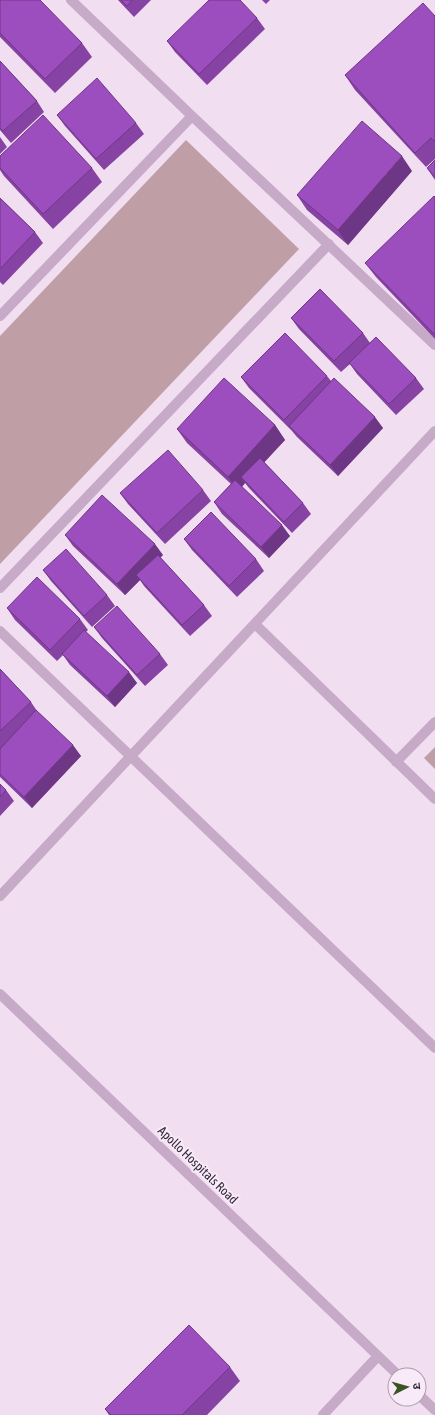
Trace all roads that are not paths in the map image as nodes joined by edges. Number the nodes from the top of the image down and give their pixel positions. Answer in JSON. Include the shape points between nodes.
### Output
{"nodes":[{"id":1,"x":71,"y":0,"type":"edge"},
{"id":2,"x":192,"y":116,"type":"junction"},
{"id":3,"x":329,"y":244,"type":"junction"},
{"id":4,"x":0,"y":316,"type":"edge"},
{"id":5,"x":435,"y":345,"type":"edge"},
{"id":6,"x":435,"y":431,"type":"edge"},
{"id":7,"x":0,"y":588,"type":"edge"},
{"id":8,"x":255,"y":624,"type":"junction"},
{"id":9,"x":0,"y":632,"type":"edge"},
{"id":10,"x":435,"y":722,"type":"edge"},
{"id":11,"x":131,"y":756,"type":"junction"},
{"id":12,"x":396,"y":762,"type":"junction"},
{"id":13,"x":435,"y":799,"type":"edge"},
{"id":14,"x":0,"y":896,"type":"edge"},
{"id":15,"x":0,"y":994,"type":"edge"},
{"id":16,"x":435,"y":1048,"type":"edge"},
{"id":17,"x":378,"y":1356,"type":"junction"},
{"id":18,"x":390,"y":1367,"type":"edge"},
{"id":19,"x":427,"y":1402,"type":"edge"},
{"id":20,"x":435,"y":1410,"type":"edge"},
{"id":21,"x":323,"y":1415,"type":"edge"}],
"edges":[{"from":1,"to":2,"type":"street"},
{"from":2,"to":3,"type":"street"},
{"from":2,"to":4,"type":"street"},
{"from":3,"to":5,"type":"street"},
{"from":3,"to":7,"type":"street"},
{"from":6,"to":8,"type":"street"},
{"from":8,"to":11,"type":"street"},
{"from":8,"to":12,"type":"street"},
{"from":9,"to":11,"type":"street"},
{"from":10,"to":12,"type":"street"},
{"from":11,"to":14,"type":"street"},
{"from":11,"to":16,"type":"street"},
{"from":12,"to":13,"type":"street"},
{"from":15,"to":17,"type":"street","name":"Apollo Hospitals Road"},
{"from":17,"to":18,"type":"street","name":"Apollo Hospitals Road"},
{"from":17,"to":21,"type":"street"},
{"from":19,"to":20,"type":"street"}]}
